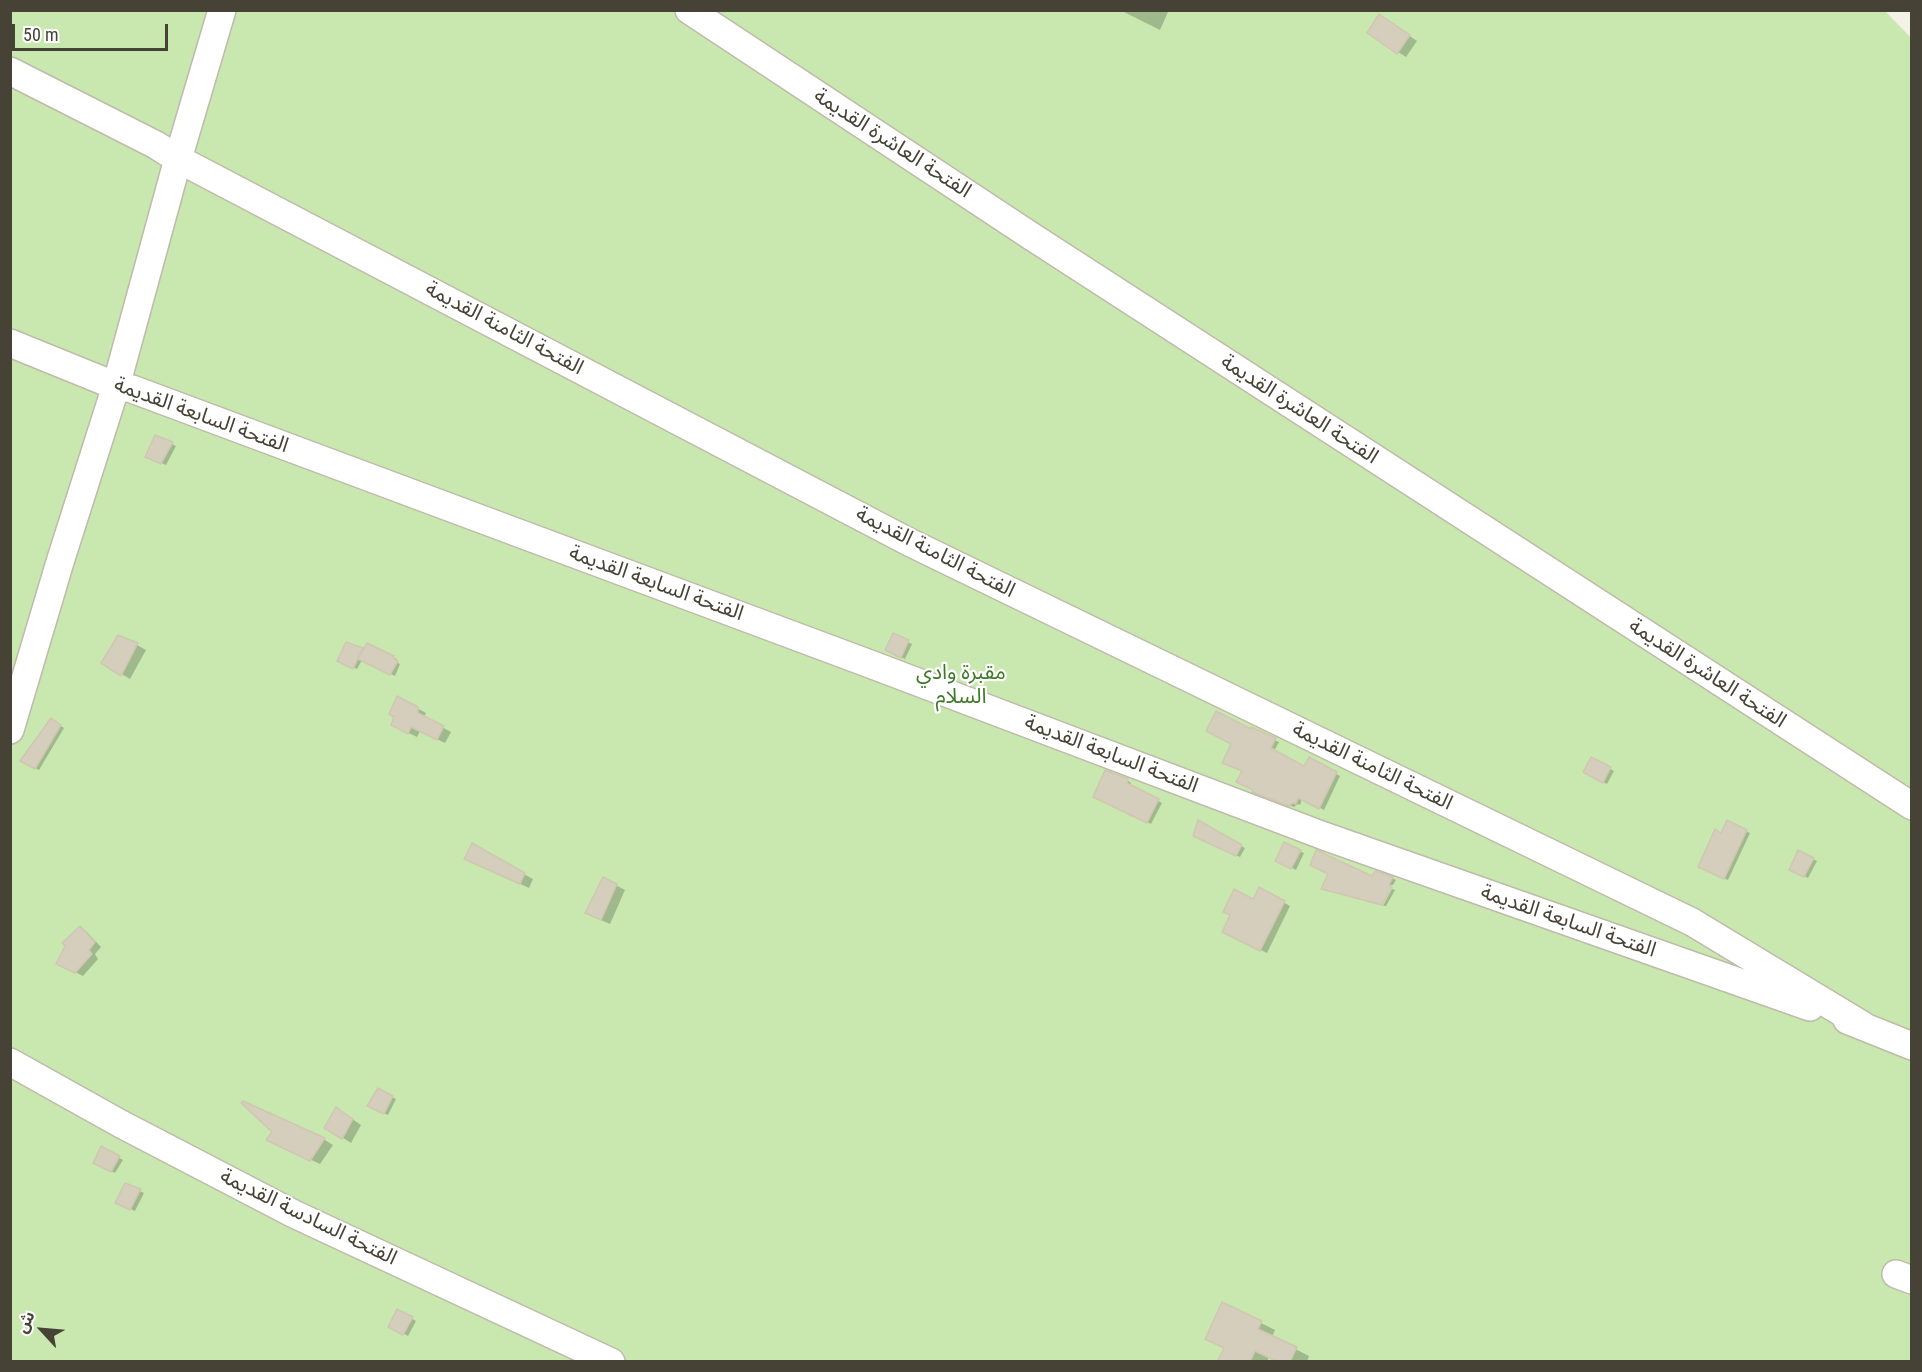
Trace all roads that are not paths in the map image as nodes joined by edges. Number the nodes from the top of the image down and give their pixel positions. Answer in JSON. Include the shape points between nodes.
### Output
{"nodes":[{"id":1,"x":222,"y":10,"type":"edge"},
{"id":2,"x":689,"y":10,"type":"edge"},
{"id":3,"x":10,"y":71,"type":"edge"},
{"id":4,"x":178,"y":159,"type":"junction"},
{"id":5,"x":10,"y":343,"type":"edge"},
{"id":6,"x":116,"y":386,"type":"junction"},
{"id":7,"x":10,"y":730,"type":"edge"},
{"id":8,"x":1911,"y":806,"type":"edge"},
{"id":9,"x":1864,"y":1026,"type":"junction"},
{"id":10,"x":1911,"y":1047,"type":"edge"},
{"id":11,"x":10,"y":1062,"type":"edge"},
{"id":12,"x":611,"y":1362,"type":"edge"}],
"edges":[{"from":1,"to":4,"type":"street"},
{"from":2,"to":8,"type":"street","name":"الفتحة العاشرة القديمة"},
{"from":3,"to":4,"type":"street","name":"الفتحة الثامنة القديمة"},
{"from":4,"to":6,"type":"street"},
{"from":4,"to":9,"type":"street","name":"الفتحة الثامنة القديمة","via":[[909,542],[1692,922]]},
{"from":5,"to":6,"type":"street","name":"الفتحة السابعة القديمة"},
{"from":6,"to":7,"type":"street"},
{"from":6,"to":9,"type":"street","name":"الفتحة السابعة القديمة","via":[[870,663],[1338,841]]},
{"from":9,"to":10,"type":"street","name":"الفتحة السابعة القديمة"},
{"from":11,"to":12,"type":"street","name":"الفتحة السادسة القديمة","via":[[294,1214]]}]}
